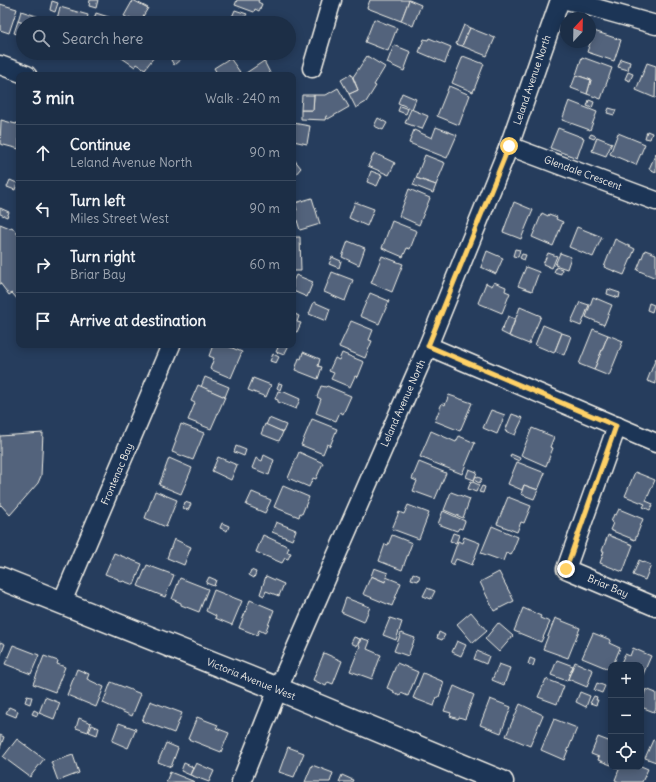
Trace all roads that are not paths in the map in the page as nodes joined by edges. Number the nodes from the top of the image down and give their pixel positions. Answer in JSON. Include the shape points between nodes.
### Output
{"nodes":[{"id":1,"x":332,"y":0,"type":"edge"},
{"id":2,"x":560,"y":0,"type":"edge"},
{"id":3,"x":567,"y":0,"type":"edge"},
{"id":4,"x":656,"y":25,"type":"edge"},
{"id":5,"x":0,"y":65,"type":"edge"},
{"id":6,"x":312,"y":68,"type":"dead end"},
{"id":7,"x":19,"y":72,"type":"edge"},
{"id":8,"x":509,"y":146,"type":"junction"},
{"id":9,"x":656,"y":201,"type":"edge"},
{"id":10,"x":428,"y":346,"type":"junction"},
{"id":11,"x":171,"y":348,"type":"edge"},
{"id":12,"x":616,"y":426,"type":"junction"},
{"id":13,"x":656,"y":443,"type":"edge"},
{"id":14,"x":0,"y":578,"type":"edge"},
{"id":15,"x":62,"y":602,"type":"junction"},
{"id":16,"x":656,"y":607,"type":"edge"},
{"id":17,"x":278,"y":689,"type":"junction"},
{"id":18,"x":240,"y":782,"type":"edge"},
{"id":19,"x":502,"y":782,"type":"edge"}],
"edges":[{"from":1,"to":6,"type":"street"},
{"from":2,"to":8,"type":"street","name":"Leland Avenue North"},
{"from":3,"to":4,"type":"street"},
{"from":5,"to":7,"type":"street"},
{"from":8,"to":9,"type":"street","name":"Glendale Crescent"},
{"from":8,"to":10,"type":"street","name":"Leland Avenue North"},
{"from":10,"to":12,"type":"street"},
{"from":10,"to":17,"type":"street","name":"Leland Avenue North"},
{"from":11,"to":15,"type":"street","name":"Frontenac Bay"},
{"from":12,"to":13,"type":"street"},
{"from":12,"to":16,"type":"street","name":"Briar Bay","via":[[566,569]]},
{"from":14,"to":15,"type":"street","name":"Victoria Avenue West"},
{"from":15,"to":17,"type":"street","name":"Victoria Avenue West"},
{"from":17,"to":18,"type":"street","name":"Leland Avenue North"},
{"from":17,"to":19,"type":"street","name":"Victoria Avenue West"}]}
